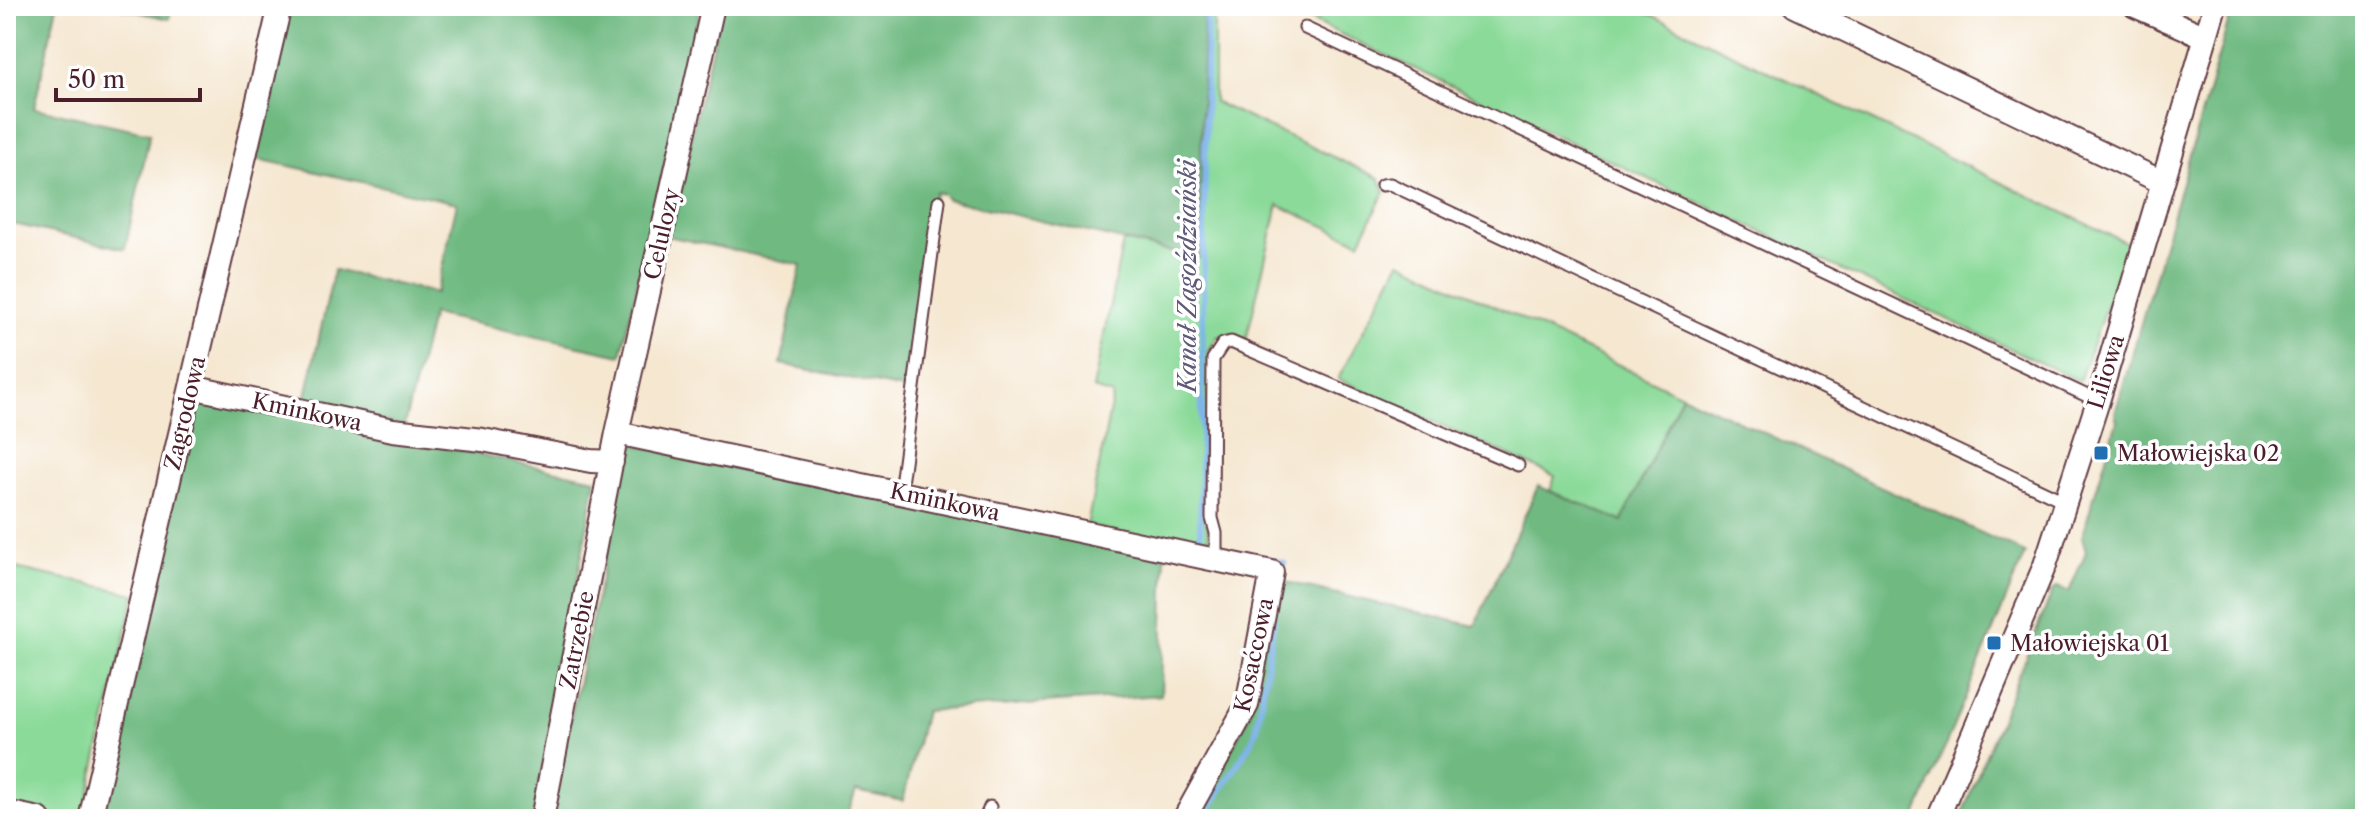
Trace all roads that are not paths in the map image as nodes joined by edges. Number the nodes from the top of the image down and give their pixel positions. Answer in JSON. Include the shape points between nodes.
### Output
{"nodes":[{"id":1,"x":280,"y":6,"type":"edge"},
{"id":2,"x":713,"y":6,"type":"edge"},
{"id":3,"x":1795,"y":6,"type":"edge"},
{"id":4,"x":2135,"y":6,"type":"edge"},
{"id":5,"x":2215,"y":6,"type":"edge"},
{"id":6,"x":1305,"y":28,"type":"dead end"},
{"id":7,"x":2206,"y":37,"type":"junction"},
{"id":8,"x":2162,"y":182,"type":"junction"},
{"id":9,"x":1382,"y":185,"type":"dead end"},
{"id":10,"x":939,"y":201,"type":"dead end"},
{"id":11,"x":191,"y":387,"type":"junction"},
{"id":12,"x":2098,"y":401,"type":"junction"},
{"id":13,"x":617,"y":433,"type":"junction"},
{"id":14,"x":612,"y":462,"type":"junction"},
{"id":15,"x":1518,"y":465,"type":"dead end"},
{"id":16,"x":900,"y":492,"type":"junction"},
{"id":17,"x":2066,"y":502,"type":"junction"},
{"id":18,"x":1216,"y":560,"type":"junction"},
{"id":19,"x":1272,"y":572,"type":"joint"},
{"id":20,"x":6,"y":812,"type":"edge"},
{"id":21,"x":39,"y":819,"type":"edge"},
{"id":22,"x":90,"y":819,"type":"edge"},
{"id":23,"x":542,"y":819,"type":"edge"},
{"id":24,"x":1184,"y":819,"type":"edge"},
{"id":25,"x":1937,"y":819,"type":"edge"}],
"edges":[{"from":1,"to":11,"type":"street","name":"Zagrodowa"},
{"from":2,"to":13,"type":"street","name":"Celulozy"},
{"from":3,"to":8,"type":"street"},
{"from":4,"to":7,"type":"street"},
{"from":5,"to":7,"type":"street","name":"Liliowa"},
{"from":6,"to":12,"type":"lane"},
{"from":7,"to":8,"type":"street","name":"Liliowa"},
{"from":8,"to":12,"type":"street","name":"Liliowa"},
{"from":9,"to":17,"type":"lane","via":[[1390,184]]},
{"from":10,"to":16,"type":"lane"},
{"from":11,"to":14,"type":"street","name":"Kminkowa","via":[[393,430]]},
{"from":11,"to":22,"type":"street","name":"Zagrodowa"},
{"from":12,"to":17,"type":"street","name":"Liliowa"},
{"from":13,"to":14,"type":"street","name":"Celulozy"},
{"from":13,"to":16,"type":"street","name":"Kminkowa"},
{"from":14,"to":23,"type":"street","name":"Zatrzebie"},
{"from":15,"to":18,"type":"lane","via":[[1231,342],[1223,344],[1213,359],[1211,505]]},
{"from":16,"to":18,"type":"street","name":"Kminkowa"},
{"from":17,"to":25,"type":"street","name":"Liliowa","via":[[2045,565]]},
{"from":18,"to":19,"type":"street","name":"Kminkowa"},
{"from":19,"to":24,"type":"street","name":"Kosaćcowa","via":[[1247,705]]},
{"from":20,"to":21,"type":"street"}]}
